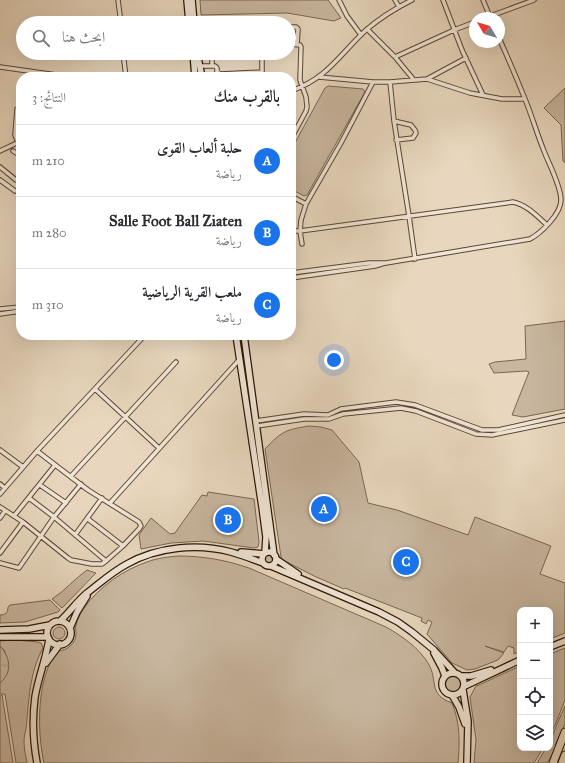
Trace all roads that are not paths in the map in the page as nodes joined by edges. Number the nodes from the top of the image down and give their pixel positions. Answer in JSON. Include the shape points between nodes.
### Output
{"nodes":[{"id":1,"x":118,"y":0,"type":"edge"},
{"id":2,"x":187,"y":0,"type":"edge"},
{"id":3,"x":192,"y":0,"type":"edge"},
{"id":4,"x":339,"y":0,"type":"edge"},
{"id":5,"x":395,"y":0,"type":"edge"},
{"id":6,"x":412,"y":0,"type":"edge"},
{"id":7,"x":443,"y":0,"type":"edge"},
{"id":8,"x":483,"y":0,"type":"edge"},
{"id":9,"x":534,"y":0,"type":"edge"},
{"id":10,"x":399,"y":7,"type":"junction"},
{"id":11,"x":488,"y":12,"type":"edge"},
{"id":12,"x":503,"y":12,"type":"edge"},
{"id":13,"x":120,"y":16,"type":"edge"},
{"id":14,"x":188,"y":16,"type":"edge"},
{"id":15,"x":193,"y":16,"type":"edge"},
{"id":16,"x":469,"y":24,"type":"edge"},
{"id":17,"x":296,"y":27,"type":"edge"},
{"id":18,"x":367,"y":29,"type":"junction"},
{"id":19,"x":454,"y":30,"type":"junction"},
{"id":20,"x":361,"y":35,"type":"junction"},
{"id":21,"x":297,"y":45,"type":"joint"},
{"id":22,"x":503,"y":48,"type":"edge"},
{"id":23,"x":395,"y":57,"type":"junction"},
{"id":24,"x":466,"y":58,"type":"junction"},
{"id":25,"x":124,"y":60,"type":"edge"},
{"id":26,"x":196,"y":60,"type":"edge"},
{"id":27,"x":198,"y":60,"type":"edge"},
{"id":28,"x":212,"y":60,"type":"edge"},
{"id":29,"x":262,"y":60,"type":"edge"},
{"id":30,"x":212,"y":65,"type":"junction"},
{"id":31,"x":200,"y":66,"type":"junction"},
{"id":32,"x":0,"y":67,"type":"edge"},
{"id":33,"x":27,"y":72,"type":"edge"},
{"id":34,"x":125,"y":72,"type":"edge"},
{"id":35,"x":195,"y":72,"type":"edge"},
{"id":36,"x":201,"y":72,"type":"edge"},
{"id":37,"x":218,"y":72,"type":"edge"},
{"id":38,"x":262,"y":72,"type":"edge"},
{"id":39,"x":319,"y":77,"type":"junction"},
{"id":40,"x":427,"y":79,"type":"junction"},
{"id":41,"x":414,"y":80,"type":"junction"},
{"id":42,"x":373,"y":82,"type":"junction"},
{"id":43,"x":390,"y":82,"type":"junction"},
{"id":44,"x":302,"y":87,"type":"junction"},
{"id":45,"x":296,"y":89,"type":"edge"},
{"id":46,"x":483,"y":95,"type":"junction"},
{"id":47,"x":525,"y":99,"type":"junction"},
{"id":48,"x":394,"y":121,"type":"junction"},
{"id":49,"x":16,"y":122,"type":"edge"},
{"id":50,"x":296,"y":130,"type":"edge"},
{"id":51,"x":16,"y":137,"type":"edge"},
{"id":52,"x":396,"y":140,"type":"junction"},
{"id":53,"x":16,"y":143,"type":"edge"},
{"id":54,"x":0,"y":151,"type":"edge"},
{"id":55,"x":13,"y":152,"type":"dead end"},
{"id":56,"x":16,"y":154,"type":"edge"},
{"id":57,"x":0,"y":167,"type":"edge"},
{"id":58,"x":0,"y":180,"type":"edge"},
{"id":59,"x":16,"y":180,"type":"edge"},
{"id":60,"x":15,"y":191,"type":"dead end"},
{"id":61,"x":296,"y":199,"type":"edge"},
{"id":62,"x":306,"y":204,"type":"junction"},
{"id":63,"x":409,"y":216,"type":"junction"},
{"id":64,"x":547,"y":225,"type":"junction"},
{"id":65,"x":296,"y":232,"type":"edge"},
{"id":66,"x":300,"y":232,"type":"junction"},
{"id":67,"x":302,"y":244,"type":"dead end"},
{"id":68,"x":414,"y":259,"type":"junction"},
{"id":69,"x":386,"y":263,"type":"junction"},
{"id":70,"x":296,"y":272,"type":"edge"},
{"id":71,"x":296,"y":277,"type":"edge"},
{"id":72,"x":16,"y":307,"type":"edge"},
{"id":73,"x":0,"y":309,"type":"edge"},
{"id":74,"x":16,"y":312,"type":"edge"},
{"id":75,"x":0,"y":314,"type":"edge"},
{"id":76,"x":140,"y":340,"type":"edge"},
{"id":77,"x":237,"y":340,"type":"edge"},
{"id":78,"x":245,"y":340,"type":"edge"},
{"id":79,"x":240,"y":359,"type":"junction"},
{"id":80,"x":176,"y":362,"type":"dead end"},
{"id":81,"x":95,"y":390,"type":"junction"},
{"id":82,"x":565,"y":415,"type":"edge"},
{"id":83,"x":124,"y":417,"type":"junction"},
{"id":84,"x":565,"y":420,"type":"edge"},
{"id":85,"x":257,"y":424,"type":"junction"},
{"id":86,"x":159,"y":448,"type":"junction"},
{"id":87,"x":0,"y":450,"type":"edge"},
{"id":88,"x":36,"y":451,"type":"junction"},
{"id":89,"x":55,"y":465,"type":"junction"},
{"id":90,"x":23,"y":467,"type":"junction"},
{"id":91,"x":71,"y":476,"type":"junction"},
{"id":92,"x":0,"y":484,"type":"edge"},
{"id":93,"x":81,"y":484,"type":"junction"},
{"id":94,"x":40,"y":485,"type":"junction"},
{"id":95,"x":5,"y":488,"type":"junction"},
{"id":96,"x":0,"y":494,"type":"edge"},
{"id":97,"x":29,"y":498,"type":"junction"},
{"id":98,"x":102,"y":498,"type":"junction"},
{"id":99,"x":66,"y":503,"type":"junction"},
{"id":100,"x":110,"y":503,"type":"junction"},
{"id":101,"x":0,"y":507,"type":"edge"},
{"id":102,"x":5,"y":511,"type":"junction"},
{"id":103,"x":14,"y":516,"type":"junction"},
{"id":104,"x":54,"y":517,"type":"junction"},
{"id":105,"x":0,"y":518,"type":"edge"},
{"id":106,"x":88,"y":519,"type":"junction"},
{"id":107,"x":23,"y":522,"type":"junction"},
{"id":108,"x":75,"y":535,"type":"junction"},
{"id":109,"x":41,"y":536,"type":"junction"},
{"id":110,"x":123,"y":546,"type":"junction"},
{"id":111,"x":232,"y":552,"type":"junction"},
{"id":112,"x":0,"y":553,"type":"edge"},
{"id":113,"x":265,"y":554,"type":"junction"},
{"id":114,"x":275,"y":557,"type":"junction"},
{"id":115,"x":106,"y":561,"type":"junction"},
{"id":116,"x":0,"y":563,"type":"edge"},
{"id":117,"x":263,"y":563,"type":"junction"},
{"id":118,"x":271,"y":566,"type":"junction"},
{"id":119,"x":306,"y":580,"type":"junction"},
{"id":120,"x":90,"y":590,"type":"junction"},
{"id":121,"x":60,"y":621,"type":"junction"},
{"id":122,"x":50,"y":625,"type":"junction"},
{"id":123,"x":70,"y":628,"type":"junction"},
{"id":124,"x":0,"y":630,"type":"edge"},
{"id":125,"x":0,"y":637,"type":"edge"},
{"id":126,"x":49,"y":638,"type":"junction"},
{"id":127,"x":564,"y":641,"type":"edge"},
{"id":128,"x":60,"y":644,"type":"junction"},
{"id":129,"x":553,"y":646,"type":"edge"},
{"id":130,"x":430,"y":648,"type":"junction"},
{"id":131,"x":517,"y":661,"type":"edge"},
{"id":132,"x":42,"y":668,"type":"junction"},
{"id":133,"x":503,"y":668,"type":"junction"},
{"id":134,"x":455,"y":673,"type":"junction"},
{"id":135,"x":445,"y":676,"type":"junction"},
{"id":136,"x":461,"y":676,"type":"junction"},
{"id":137,"x":464,"y":688,"type":"junction"},
{"id":138,"x":452,"y":695,"type":"junction"},
{"id":139,"x":467,"y":728,"type":"junction"},
{"id":140,"x":565,"y":732,"type":"edge"},
{"id":141,"x":565,"y":755,"type":"edge"},
{"id":142,"x":37,"y":763,"type":"edge"},
{"id":143,"x":468,"y":763,"type":"edge"},
{"id":144,"x":553,"y":763,"type":"edge"},
{"id":145,"x":562,"y":763,"type":"edge"}],
"edges":[{"from":1,"to":13,"type":"street"},
{"from":2,"to":14,"type":"street"},
{"from":3,"to":15,"type":"street"},
{"from":4,"to":20,"type":"street"},
{"from":5,"to":10,"type":"street"},
{"from":6,"to":10,"type":"street"},
{"from":7,"to":19,"type":"street"},
{"from":8,"to":11,"type":"street"},
{"from":9,"to":12,"type":"street"},
{"from":10,"to":18,"type":"street"},
{"from":16,"to":19,"type":"street"},
{"from":17,"to":21,"type":"street"},
{"from":18,"to":20,"type":"street"},
{"from":18,"to":23,"type":"street"},
{"from":19,"to":23,"type":"street"},
{"from":19,"to":24,"type":"street"},
{"from":20,"to":39,"type":"street","via":[[328,71]]},
{"from":21,"to":44,"type":"street","via":[[301,47]]},
{"from":22,"to":47,"type":"street"},
{"from":23,"to":41,"type":"street"},
{"from":24,"to":40,"type":"street"},
{"from":24,"to":46,"type":"street"},
{"from":25,"to":34,"type":"street"},
{"from":26,"to":35,"type":"street"},
{"from":27,"to":31,"type":"street"},
{"from":28,"to":30,"type":"street"},
{"from":29,"to":38,"type":"street"},
{"from":30,"to":31,"type":"street"},
{"from":30,"to":37,"type":"street","via":[[216,66]]},
{"from":31,"to":36,"type":"street"},
{"from":32,"to":33,"type":"street"},
{"from":39,"to":42,"type":"street"},
{"from":39,"to":44,"type":"street"},
{"from":40,"to":41,"type":"street"},
{"from":40,"to":46,"type":"street"},
{"from":41,"to":43,"type":"street"},
{"from":42,"to":43,"type":"street"},
{"from":42,"to":62,"type":"street"},
{"from":43,"to":48,"type":"street"},
{"from":44,"to":45,"type":"street"},
{"from":44,"to":50,"type":"street","via":[[307,106]]},
{"from":46,"to":47,"type":"street","via":[[502,99]]},
{"from":47,"to":64,"type":"street","via":[[561,199],[556,213]]},
{"from":48,"to":52,"type":"street"},
{"from":48,"to":52,"type":"street","via":[[411,126],[416,133],[413,138]]},
{"from":49,"to":51,"type":"street"},
{"from":52,"to":63,"type":"street"},
{"from":53,"to":54,"type":"street"},
{"from":55,"to":56,"type":"street"},
{"from":57,"to":59,"type":"street"},
{"from":58,"to":60,"type":"street"},
{"from":61,"to":62,"type":"street"},
{"from":62,"to":66,"type":"street"},
{"from":63,"to":64,"type":"street","via":[[513,202],[528,208]]},
{"from":63,"to":66,"type":"street"},
{"from":63,"to":68,"type":"street"},
{"from":64,"to":68,"type":"street","via":[[530,239]]},
{"from":65,"to":66,"type":"street"},
{"from":66,"to":67,"type":"street"},
{"from":68,"to":69,"type":"street"},
{"from":69,"to":70,"type":"street"},
{"from":69,"to":71,"type":"street"},
{"from":72,"to":73,"type":"street"},
{"from":74,"to":75,"type":"street"},
{"from":76,"to":81,"type":"street"},
{"from":77,"to":79,"type":"street"},
{"from":78,"to":85,"type":"street"},
{"from":79,"to":86,"type":"street"},
{"from":79,"to":113,"type":"street","via":[[264,522]]},
{"from":80,"to":83,"type":"street"},
{"from":81,"to":83,"type":"street"},
{"from":81,"to":88,"type":"street"},
{"from":82,"to":85,"type":"street","via":[[498,430],[482,430],[415,405],[396,402],[341,409],[328,415],[304,414]]},
{"from":83,"to":86,"type":"street"},
{"from":83,"to":91,"type":"street"},
{"from":84,"to":85,"type":"street","via":[[484,436],[416,411],[396,408],[343,414],[329,419]]},
{"from":85,"to":114,"type":"street"},
{"from":86,"to":100,"type":"street"},
{"from":87,"to":90,"type":"street"},
{"from":88,"to":89,"type":"street"},
{"from":88,"to":90,"type":"street"},
{"from":89,"to":91,"type":"street"},
{"from":89,"to":94,"type":"street"},
{"from":90,"to":95,"type":"street"},
{"from":91,"to":93,"type":"street"},
{"from":92,"to":95,"type":"street"},
{"from":93,"to":98,"type":"street"},
{"from":93,"to":99,"type":"street"},
{"from":94,"to":97,"type":"street"},
{"from":94,"to":99,"type":"street"},
{"from":95,"to":96,"type":"street"},
{"from":97,"to":103,"type":"street"},
{"from":97,"to":104,"type":"street"},
{"from":98,"to":100,"type":"street"},
{"from":98,"to":106,"type":"street"},
{"from":99,"to":104,"type":"street"},
{"from":100,"to":110,"type":"street","via":[[140,524],[139,529]]},
{"from":101,"to":102,"type":"street"},
{"from":102,"to":103,"type":"street"},
{"from":102,"to":105,"type":"street"},
{"from":103,"to":107,"type":"street"},
{"from":104,"to":108,"type":"street"},
{"from":104,"to":109,"type":"street"},
{"from":106,"to":108,"type":"street"},
{"from":106,"to":110,"type":"street"},
{"from":107,"to":109,"type":"street"},
{"from":107,"to":112,"type":"street"},
{"from":108,"to":115,"type":"street"},
{"from":109,"to":115,"type":"street","via":[[71,560],[96,565]]},
{"from":109,"to":116,"type":"street","via":[[19,568]]},
{"from":110,"to":115,"type":"street"},
{"from":111,"to":113,"type":"street"},
{"from":111,"to":117,"type":"street"},
{"from":111,"to":120,"type":"street","via":[[198,547],[156,552],[126,564]]},
{"from":113,"to":114,"type":"street","via":[[270,552]]},
{"from":113,"to":117,"type":"street","via":[[262,557]]},
{"from":114,"to":118,"type":"street"},
{"from":114,"to":119,"type":"street"},
{"from":117,"to":118,"type":"street"},
{"from":118,"to":119,"type":"street"},
{"from":119,"to":130,"type":"street","via":[[380,612],[412,632]]},
{"from":120,"to":121,"type":"street"},
{"from":120,"to":123,"type":"street"},
{"from":121,"to":122,"type":"street"},
{"from":121,"to":123,"type":"street"},
{"from":122,"to":124,"type":"street"},
{"from":122,"to":126,"type":"street"},
{"from":123,"to":128,"type":"street","via":[[69,639]]},
{"from":125,"to":126,"type":"street"},
{"from":126,"to":128,"type":"street"},
{"from":126,"to":132,"type":"street"},
{"from":127,"to":129,"type":"street"},
{"from":128,"to":132,"type":"street"},
{"from":130,"to":134,"type":"street"},
{"from":130,"to":135,"type":"street"},
{"from":131,"to":133,"type":"street"},
{"from":132,"to":142,"type":"street","via":[[35,697],[33,728]]},
{"from":133,"to":136,"type":"street"},
{"from":133,"to":137,"type":"street"},
{"from":134,"to":135,"type":"street"},
{"from":134,"to":136,"type":"street"},
{"from":135,"to":138,"type":"street","via":[[442,687],[446,693]]},
{"from":136,"to":137,"type":"street"},
{"from":137,"to":138,"type":"street","via":[[458,694]]},
{"from":137,"to":139,"type":"street"},
{"from":138,"to":139,"type":"street"},
{"from":139,"to":143,"type":"street"},
{"from":140,"to":144,"type":"highway"},
{"from":141,"to":145,"type":"highway"}]}
